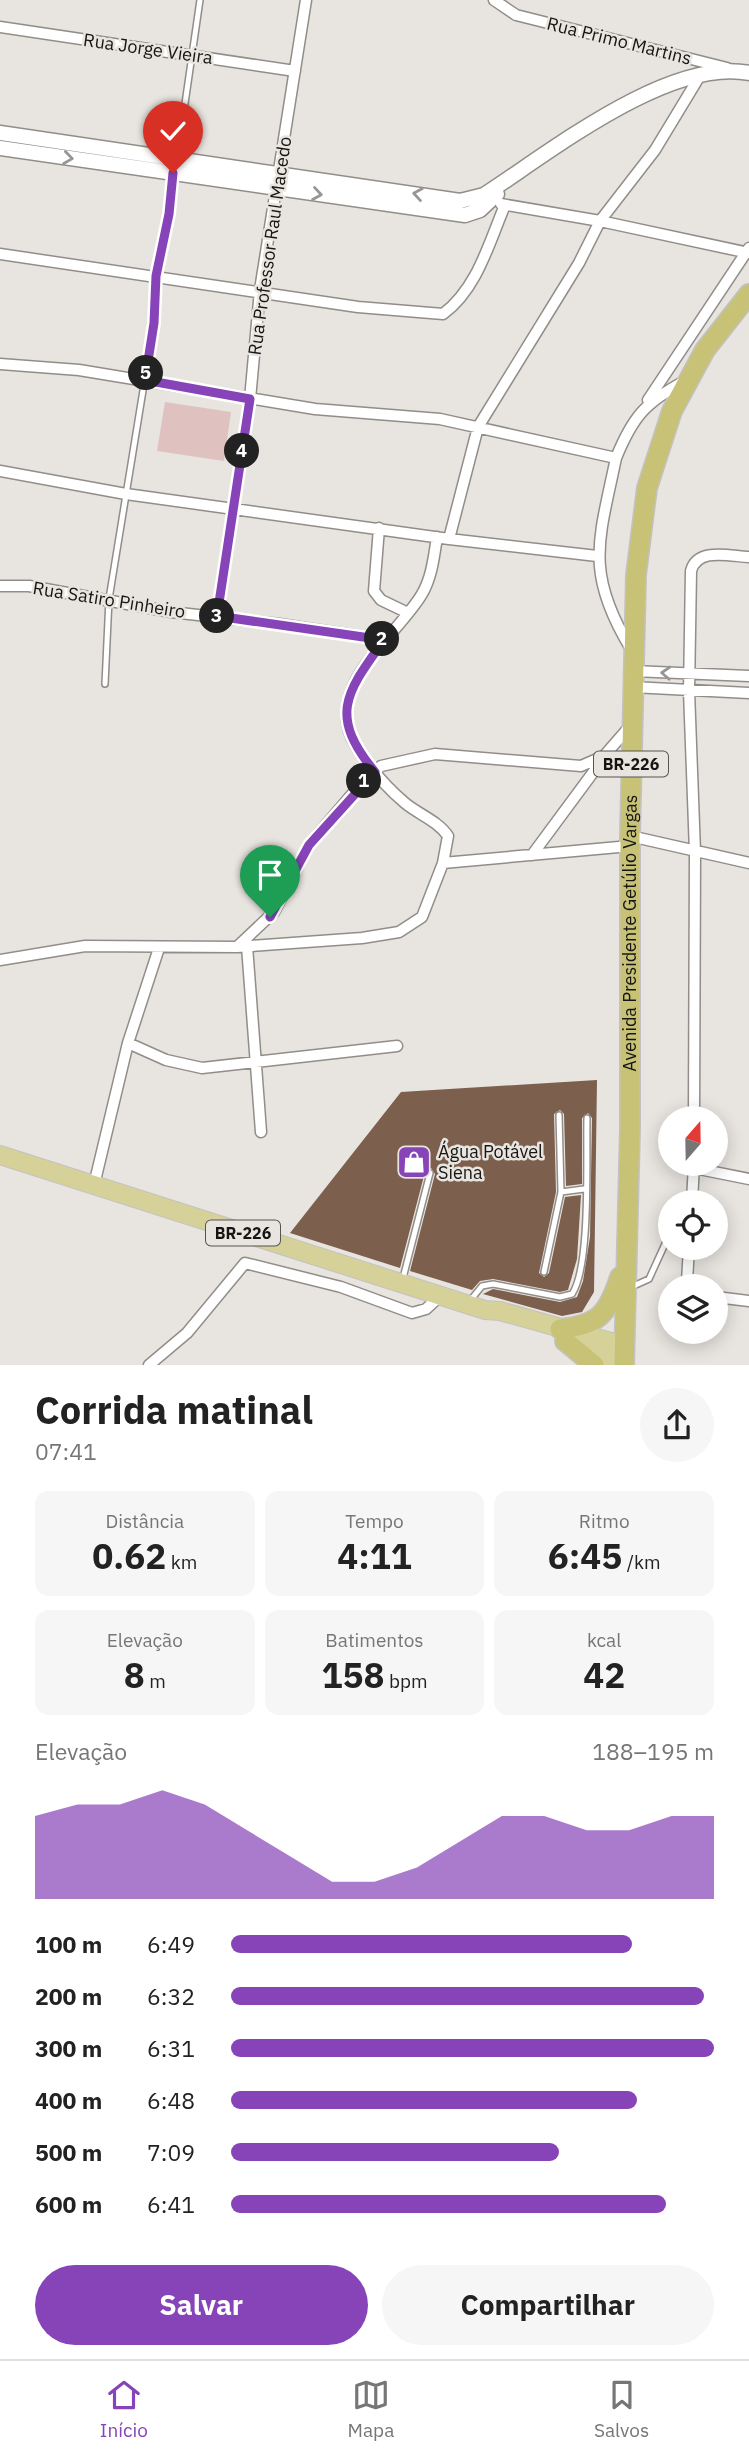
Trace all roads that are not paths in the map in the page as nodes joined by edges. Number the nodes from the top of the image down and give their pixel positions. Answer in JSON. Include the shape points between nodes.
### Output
{"nodes":[{"id":1,"x":200,"y":0,"type":"edge"},
{"id":2,"x":306,"y":0,"type":"edge"},
{"id":3,"x":494,"y":0,"type":"edge"},
{"id":4,"x":0,"y":27,"type":"edge"},
{"id":5,"x":192,"y":54,"type":"junction"},
{"id":6,"x":296,"y":71,"type":"junction"},
{"id":7,"x":743,"y":72,"type":"edge"},
{"id":8,"x":701,"y":74,"type":"junction"},
{"id":9,"x":0,"y":133,"type":"edge"},
{"id":10,"x":0,"y":148,"type":"edge"},
{"id":11,"x":174,"y":166,"type":"junction"},
{"id":12,"x":278,"y":180,"type":"junction"},
{"id":13,"x":494,"y":201,"type":"junction"},
{"id":14,"x":600,"y":220,"type":"junction"},
{"id":15,"x":748,"y":251,"type":"edge"},
{"id":16,"x":0,"y":254,"type":"edge"},
{"id":17,"x":156,"y":276,"type":"junction"},
{"id":18,"x":260,"y":290,"type":"junction"},
{"id":19,"x":749,"y":294,"type":"edge"},
{"id":20,"x":0,"y":363,"type":"edge"},
{"id":21,"x":145,"y":380,"type":"junction"},
{"id":22,"x":687,"y":380,"type":"junction"},
{"id":23,"x":250,"y":399,"type":"junction"},
{"id":24,"x":644,"y":407,"type":"junction"},
{"id":25,"x":478,"y":427,"type":"junction"},
{"id":26,"x":616,"y":458,"type":"junction"},
{"id":27,"x":0,"y":471,"type":"edge"},
{"id":28,"x":126,"y":494,"type":"junction"},
{"id":29,"x":233,"y":507,"type":"junction"},
{"id":30,"x":379,"y":528,"type":"junction"},
{"id":31,"x":437,"y":537,"type":"junction"},
{"id":32,"x":449,"y":539,"type":"junction"},
{"id":33,"x":597,"y":556,"type":"junction"},
{"id":34,"x":749,"y":557,"type":"edge"},
{"id":35,"x":0,"y":586,"type":"edge"},
{"id":36,"x":109,"y":599,"type":"junction"},
{"id":37,"x":407,"y":612,"type":"junction"},
{"id":38,"x":217,"y":616,"type":"junction"},
{"id":39,"x":384,"y":640,"type":"junction"},
{"id":40,"x":633,"y":671,"type":"junction"},
{"id":41,"x":690,"y":674,"type":"junction"},
{"id":42,"x":749,"y":676,"type":"edge"},
{"id":43,"x":105,"y":684,"type":"dead end"},
{"id":44,"x":689,"y":691,"type":"junction"},
{"id":45,"x":749,"y":693,"type":"edge"},
{"id":46,"x":631,"y":725,"type":"junction"},
{"id":47,"x":604,"y":756,"type":"junction"},
{"id":48,"x":375,"y":772,"type":"junction"},
{"id":49,"x":630,"y":841,"type":"junction"},
{"id":50,"x":695,"y":852,"type":"junction"},
{"id":51,"x":533,"y":855,"type":"junction"},
{"id":52,"x":443,"y":863,"type":"junction"},
{"id":53,"x":749,"y":863,"type":"edge"},
{"id":54,"x":242,"y":946,"type":"junction"},
{"id":55,"x":159,"y":948,"type":"junction"},
{"id":56,"x":0,"y":960,"type":"edge"},
{"id":57,"x":128,"y":1043,"type":"junction"},
{"id":58,"x":397,"y":1046,"type":"dead end"},
{"id":59,"x":256,"y":1064,"type":"junction"},
{"id":60,"x":694,"y":1106,"type":"edge"},
{"id":61,"x":559,"y":1115,"type":"dead end"},
{"id":62,"x":587,"y":1118,"type":"dead end"},
{"id":63,"x":261,"y":1132,"type":"dead end"},
{"id":64,"x":0,"y":1155,"type":"edge"},
{"id":65,"x":430,"y":1173,"type":"dead end"},
{"id":66,"x":728,"y":1174,"type":"edge"},
{"id":67,"x":749,"y":1179,"type":"edge"},
{"id":68,"x":94,"y":1185,"type":"junction"},
{"id":69,"x":584,"y":1189,"type":"junction"},
{"id":70,"x":561,"y":1192,"type":"junction"},
{"id":71,"x":658,"y":1259,"type":"edge"},
{"id":72,"x":625,"y":1263,"type":"junction"},
{"id":73,"x":544,"y":1272,"type":"dead end"},
{"id":74,"x":401,"y":1284,"type":"junction"},
{"id":75,"x":625,"y":1289,"type":"junction"},
{"id":76,"x":440,"y":1296,"type":"junction"},
{"id":77,"x":728,"y":1298,"type":"edge"},
{"id":78,"x":749,"y":1301,"type":"edge"},
{"id":79,"x":467,"y":1304,"type":"junction"},
{"id":80,"x":391,"y":1306,"type":"junction"},
{"id":81,"x":562,"y":1335,"type":"junction"},
{"id":82,"x":624,"y":1358,"type":"edge"},
{"id":83,"x":149,"y":1365,"type":"edge"},
{"id":84,"x":594,"y":1365,"type":"edge"}],
"edges":[{"from":1,"to":5,"type":"lane"},
{"from":2,"to":6,"type":"street","name":"Rua Professor Raul Macedo"},
{"from":3,"to":7,"type":"street","name":"Rua Primo Martins","via":[[516,15]]},
{"from":4,"to":5,"type":"street","name":"Rua Jorge Vieira"},
{"from":5,"to":6,"type":"street","name":"Rua Jorge Vieira"},
{"from":5,"to":11,"type":"lane"},
{"from":6,"to":12,"type":"street","name":"Rua Professor Raul Macedo"},
{"from":7,"to":8,"type":"street"},
{"from":8,"to":13,"type":"street","via":[[627,104],[553,148],[511,177]]},
{"from":8,"to":14,"type":"street","via":[[655,150]]},
{"from":9,"to":11,"type":"street"},
{"from":10,"to":11,"type":"street","one_way":true},
{"from":11,"to":12,"type":"street"},
{"from":11,"to":17,"type":"lane"},
{"from":12,"to":13,"type":"street","via":[[465,215]]},
{"from":12,"to":18,"type":"street","name":"Rua Professor Raul Macedo"},
{"from":13,"to":14,"type":"street"},
{"from":13,"to":18,"type":"street","via":[[470,286],[443,314],[358,307]]},
{"from":14,"to":15,"type":"street"},
{"from":14,"to":25,"type":"street","via":[[579,263]]},
{"from":15,"to":24,"type":"street"},
{"from":16,"to":17,"type":"street"},
{"from":17,"to":18,"type":"street"},
{"from":17,"to":21,"type":"lane"},
{"from":18,"to":23,"type":"street","name":"Rua Professor Raul Macedo"},
{"from":19,"to":22,"type":"highway","name":"Avenida Presidente Getúlio Vargas","number":"BR-226"},
{"from":20,"to":21,"type":"street"},
{"from":21,"to":23,"type":"street"},
{"from":21,"to":28,"type":"lane"},
{"from":22,"to":24,"type":"street"},
{"from":22,"to":40,"type":"highway","name":"Avenida Presidente Getúlio Vargas","number":"BR-226","via":[[656,452],[647,488],[636,575]]},
{"from":23,"to":25,"type":"street"},
{"from":23,"to":29,"type":"street","name":"Rua Professor Raul Macedo"},
{"from":24,"to":26,"type":"street"},
{"from":25,"to":26,"type":"street"},
{"from":25,"to":32,"type":"street"},
{"from":26,"to":33,"type":"street"},
{"from":27,"to":28,"type":"street"},
{"from":28,"to":29,"type":"street"},
{"from":28,"to":36,"type":"lane"},
{"from":29,"to":30,"type":"street"},
{"from":29,"to":38,"type":"street","name":"Rua Professor Raul Macedo"},
{"from":30,"to":31,"type":"street"},
{"from":30,"to":37,"type":"street","via":[[374,591],[381,600]]},
{"from":31,"to":32,"type":"street"},
{"from":31,"to":37,"type":"street","via":[[427,583]]},
{"from":32,"to":33,"type":"street"},
{"from":33,"to":40,"type":"street","via":[[603,591]]},
{"from":34,"to":41,"type":"street","via":[[702,555],[693,562]]},
{"from":35,"to":36,"type":"street","name":"Rua Satiro Pinheiro"},
{"from":36,"to":38,"type":"street","name":"Rua Satiro Pinheiro"},
{"from":36,"to":43,"type":"lane"},
{"from":37,"to":39,"type":"street"},
{"from":38,"to":39,"type":"street","name":"Rua Satiro Pinheiro"},
{"from":39,"to":48,"type":"street","via":[[351,693],[345,714],[348,732]]},
{"from":41,"to":40,"type":"street","one_way":true},
{"from":40,"to":44,"type":"street"},
{"from":40,"to":46,"type":"highway","name":"Avenida Presidente Getúlio Vargas","number":"BR-226"},
{"from":41,"to":42,"type":"street"},
{"from":41,"to":44,"type":"street"},
{"from":44,"to":45,"type":"street"},
{"from":44,"to":50,"type":"street"},
{"from":46,"to":47,"type":"street"},
{"from":46,"to":49,"type":"highway","name":"Avenida Presidente Getúlio Vargas","number":"BR-226"},
{"from":47,"to":48,"type":"street","via":[[594,763],[562,766],[435,754],[392,763]]},
{"from":47,"to":51,"type":"street"},
{"from":48,"to":52,"type":"street","via":[[406,803],[444,830],[448,843]]},
{"from":48,"to":54,"type":"street","via":[[305,850],[270,917]]},
{"from":49,"to":50,"type":"street"},
{"from":49,"to":51,"type":"street"},
{"from":49,"to":72,"type":"highway","name":"Avenida Presidente Getúlio Vargas","number":"BR-226"},
{"from":50,"to":53,"type":"street"},
{"from":50,"to":60,"type":"street"},
{"from":51,"to":52,"type":"street"},
{"from":52,"to":54,"type":"street","via":[[422,917],[406,929],[362,938]]},
{"from":54,"to":55,"type":"street"},
{"from":54,"to":59,"type":"street"},
{"from":55,"to":56,"type":"street","via":[[85,946]]},
{"from":55,"to":57,"type":"street"},
{"from":57,"to":59,"type":"street","via":[[188,1066]]},
{"from":57,"to":68,"type":"street"},
{"from":58,"to":59,"type":"street"},
{"from":59,"to":63,"type":"street"},
{"from":61,"to":70,"type":"lane"},
{"from":62,"to":69,"type":"lane"},
{"from":64,"to":68,"type":"main road","number":"BR-226"},
{"from":65,"to":74,"type":"lane"},
{"from":66,"to":67,"type":"street"},
{"from":68,"to":74,"type":"main road","number":"BR-226"},
{"from":69,"to":70,"type":"lane"},
{"from":69,"to":79,"type":"lane","via":[[583,1262],[572,1294],[560,1297],[493,1284],[482,1286]]},
{"from":70,"to":73,"type":"lane"},
{"from":71,"to":75,"type":"lane","via":[[649,1279]]},
{"from":72,"to":75,"type":"highway","number":"BR-226"},
{"from":72,"to":81,"type":"highway","via":[[614,1296],[599,1318]]},
{"from":74,"to":76,"type":"main road","number":"BR-226"},
{"from":74,"to":80,"type":"street"},
{"from":75,"to":82,"type":"highway","number":"BR-226"},
{"from":76,"to":79,"type":"main road","number":"BR-226"},
{"from":76,"to":80,"type":"street","via":[[422,1312]]},
{"from":77,"to":78,"type":"street"},
{"from":79,"to":81,"type":"main road","number":"BR-226","via":[[500,1311]]},
{"from":80,"to":83,"type":"street","via":[[304,1276],[245,1263],[187,1334]]},
{"from":81,"to":82,"type":"main road","number":"BR-226"},
{"from":81,"to":84,"type":"highway"}]}
